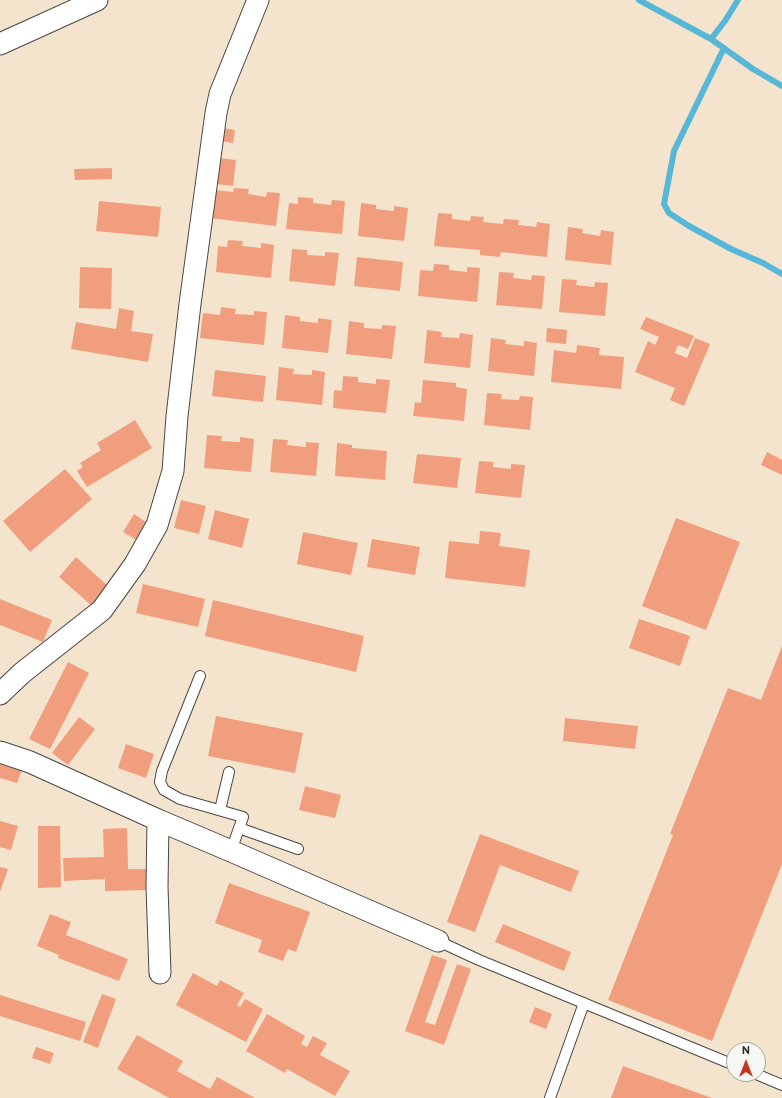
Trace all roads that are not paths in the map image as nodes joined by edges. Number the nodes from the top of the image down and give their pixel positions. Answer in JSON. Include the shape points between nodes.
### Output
{"nodes":[{"id":1,"x":98,"y":0,"type":"edge"},
{"id":2,"x":258,"y":0,"type":"edge"},
{"id":3,"x":0,"y":44,"type":"edge"},
{"id":4,"x":200,"y":676,"type":"dead end"},
{"id":5,"x":0,"y":694,"type":"edge"},
{"id":6,"x":0,"y":752,"type":"edge"},
{"id":7,"x":229,"y":772,"type":"dead end"},
{"id":8,"x":220,"y":810,"type":"junction"},
{"id":9,"x":158,"y":820,"type":"junction"},
{"id":10,"x":239,"y":828,"type":"junction"},
{"id":11,"x":298,"y":849,"type":"dead end"},
{"id":12,"x":231,"y":851,"type":"junction"},
{"id":13,"x":438,"y":941,"type":"joint"},
{"id":14,"x":160,"y":973,"type":"dead end"},
{"id":15,"x":584,"y":1003,"type":"junction"},
{"id":16,"x":726,"y":1062,"type":"edge"},
{"id":17,"x":766,"y":1078,"type":"edge"},
{"id":18,"x":782,"y":1085,"type":"edge"},
{"id":19,"x":550,"y":1098,"type":"edge"}],
"edges":[{"from":1,"to":3,"type":"street"},
{"from":2,"to":5,"type":"street","via":[[220,94],[216,113],[190,304],[173,471],[157,525],[135,564],[102,610],[22,673]]},
{"from":4,"to":8,"type":"lane","via":[[162,771],[160,782],[164,790],[180,799]]},
{"from":6,"to":9,"type":"street","via":[[30,762]]},
{"from":7,"to":8,"type":"lane"},
{"from":8,"to":10,"type":"lane","via":[[243,817]]},
{"from":9,"to":12,"type":"street"},
{"from":9,"to":14,"type":"street"},
{"from":10,"to":11,"type":"lane"},
{"from":10,"to":12,"type":"lane"},
{"from":12,"to":13,"type":"street"},
{"from":13,"to":15,"type":"lane"},
{"from":15,"to":16,"type":"lane"},
{"from":15,"to":19,"type":"lane"},
{"from":17,"to":18,"type":"lane"}]}
